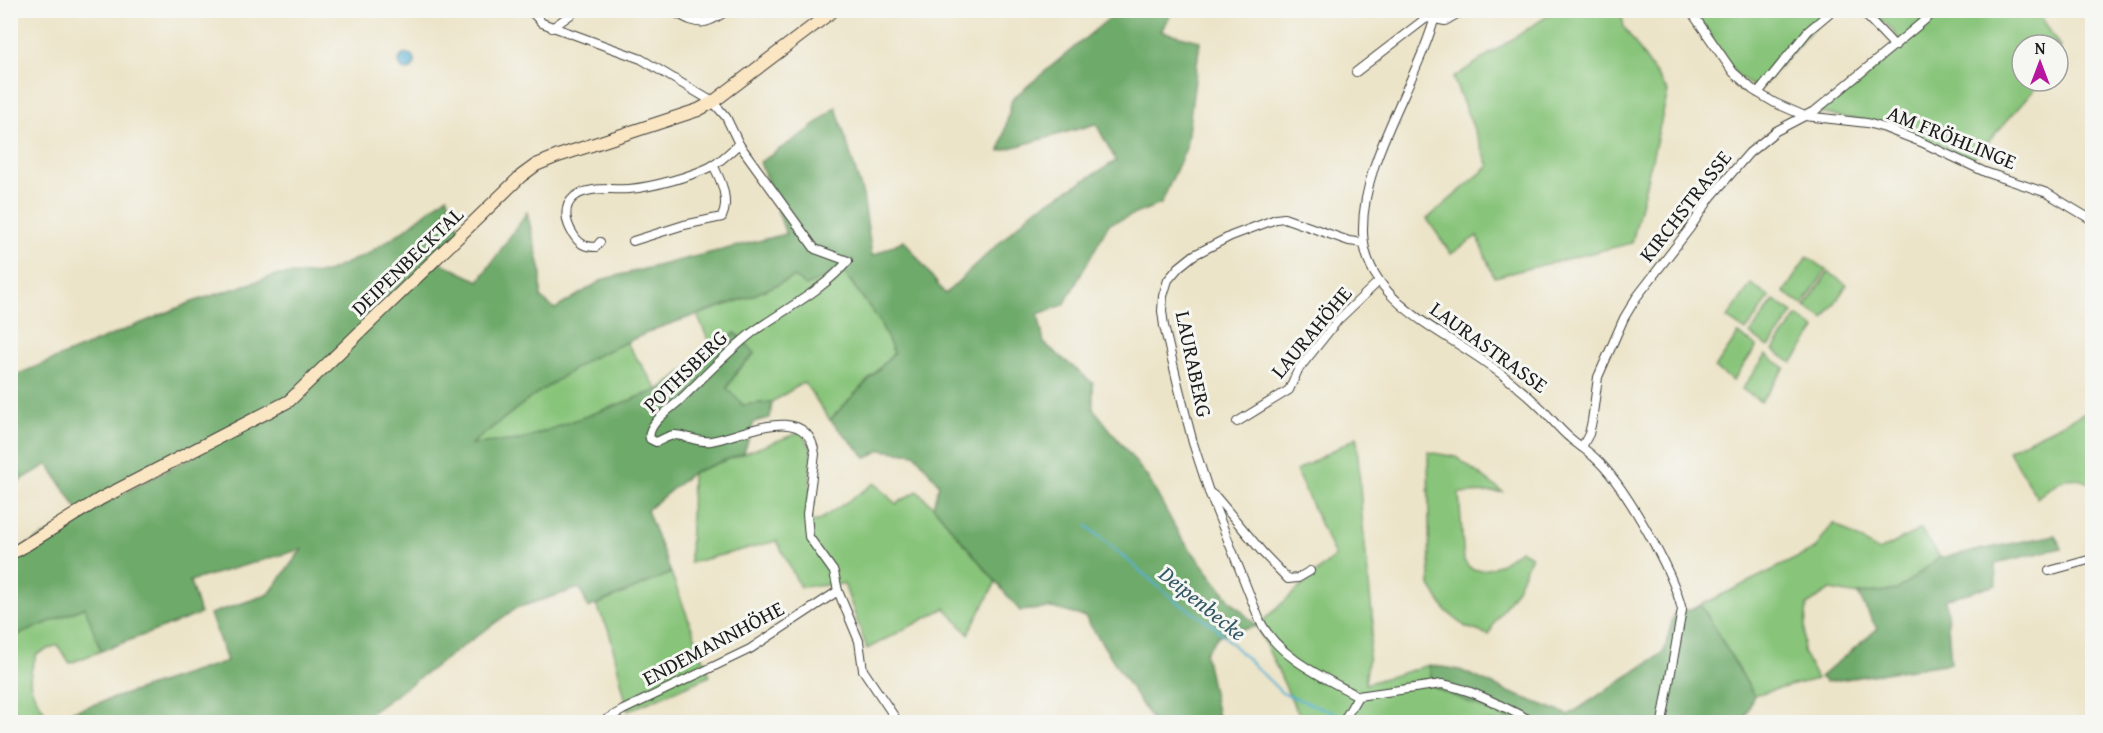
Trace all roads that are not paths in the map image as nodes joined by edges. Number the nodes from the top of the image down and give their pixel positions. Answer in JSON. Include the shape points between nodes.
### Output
{"nodes":[{"id":1,"x":530,"y":10,"type":"edge"},
{"id":2,"x":577,"y":10,"type":"edge"},
{"id":3,"x":670,"y":10,"type":"edge"},
{"id":4,"x":728,"y":10,"type":"edge"},
{"id":5,"x":834,"y":10,"type":"edge"},
{"id":6,"x":1464,"y":10,"type":"edge"},
{"id":7,"x":1690,"y":10,"type":"edge"},
{"id":8,"x":1833,"y":10,"type":"edge"},
{"id":9,"x":1861,"y":10,"type":"edge"},
{"id":10,"x":1936,"y":10,"type":"edge"},
{"id":11,"x":1436,"y":14,"type":"edge"},
{"id":12,"x":552,"y":28,"type":"junction"},
{"id":13,"x":1895,"y":46,"type":"junction"},
{"id":14,"x":1356,"y":72,"type":"dead end"},
{"id":15,"x":1758,"y":93,"type":"junction"},
{"id":16,"x":713,"y":102,"type":"junction"},
{"id":17,"x":1805,"y":116,"type":"junction"},
{"id":18,"x":739,"y":144,"type":"junction"},
{"id":19,"x":713,"y":165,"type":"junction"},
{"id":20,"x":2092,"y":220,"type":"edge"},
{"id":21,"x":633,"y":241,"type":"dead end"},
{"id":22,"x":600,"y":242,"type":"dead end"},
{"id":23,"x":1364,"y":243,"type":"junction"},
{"id":24,"x":1379,"y":281,"type":"junction"},
{"id":25,"x":1237,"y":422,"type":"dead end"},
{"id":26,"x":1582,"y":447,"type":"junction"},
{"id":27,"x":1209,"y":492,"type":"junction"},
{"id":28,"x":10,"y":553,"type":"edge"},
{"id":29,"x":2092,"y":559,"type":"edge"},
{"id":30,"x":1310,"y":571,"type":"dead end"},
{"id":31,"x":2049,"y":571,"type":"dead end"},
{"id":32,"x":838,"y":591,"type":"junction"},
{"id":33,"x":1358,"y":696,"type":"junction"},
{"id":34,"x":602,"y":723,"type":"edge"},
{"id":35,"x":898,"y":723,"type":"edge"},
{"id":36,"x":1343,"y":723,"type":"edge"},
{"id":37,"x":1534,"y":723,"type":"edge"},
{"id":38,"x":1662,"y":723,"type":"edge"}],
"edges":[{"from":1,"to":12,"type":"street"},
{"from":2,"to":12,"type":"street"},
{"from":3,"to":4,"type":"street","via":[[696,23],[708,23]]},
{"from":5,"to":16,"type":"main road","name":"DEIPENBECKTAL"},
{"from":6,"to":11,"type":"street","via":[[1445,21]]},
{"from":7,"to":15,"type":"street","name":"AM FRÖHLINGE","via":[[1733,72]]},
{"from":8,"to":15,"type":"street","via":[[1808,31]]},
{"from":9,"to":13,"type":"street"},
{"from":10,"to":13,"type":"street","name":"KIRCHSTRASSE"},
{"from":11,"to":14,"type":"street"},
{"from":11,"to":23,"type":"street","name":"LAURASTRASSE","via":[[1377,158],[1365,214]]},
{"from":12,"to":16,"type":"street","via":[[640,59]]},
{"from":13,"to":17,"type":"street","name":"KIRCHSTRASSE"},
{"from":15,"to":17,"type":"street","name":"AM FRÖHLINGE"},
{"from":16,"to":18,"type":"street","via":[[726,117]]},
{"from":16,"to":28,"type":"main road","name":"DEIPENBECKTAL","via":[[537,165],[521,176],[299,394],[100,499]]},
{"from":17,"to":20,"type":"street","name":"AM FRÖHLINGE","via":[[1885,128],[1986,172],[2048,193]]},
{"from":17,"to":26,"type":"street","name":"KIRCHSTRASSE","via":[[1776,131],[1749,153],[1636,298],[1598,376],[1589,434]]},
{"from":18,"to":19,"type":"street"},
{"from":18,"to":32,"type":"street","name":"POTHSBERG","via":[[814,249],[848,261],[827,283],[736,345],[663,416],[649,433],[650,440],[656,442],[677,435],[706,441],[763,427],[804,429],[815,454],[807,529],[814,546],[834,572]]},
{"from":19,"to":21,"type":"street","via":[[725,198],[722,217]]},
{"from":19,"to":22,"type":"street","via":[[649,186],[576,195],[567,207],[570,229],[580,244],[596,247]]},
{"from":23,"to":24,"type":"street","name":"LAURASTRASSE"},
{"from":23,"to":27,"type":"street","name":"LAURABERG","via":[[1284,218],[1276,219],[1203,250],[1168,280],[1163,296],[1164,326]]},
{"from":24,"to":25,"type":"street","name":"LAURAHÖHE","via":[[1331,328],[1298,370],[1289,390]]},
{"from":24,"to":26,"type":"street","name":"LAURASTRASSE","via":[[1414,315],[1500,373]]},
{"from":26,"to":38,"type":"street","name":"LAURASTRASSE","via":[[1616,480],[1680,599],[1682,610]]},
{"from":27,"to":30,"type":"street","name":"LAURABERG","via":[[1288,579]]},
{"from":27,"to":33,"type":"street","name":"LAURABERG","via":[[1264,631],[1302,666]]},
{"from":29,"to":31,"type":"street"},
{"from":32,"to":34,"type":"street","name":"ENDEMANNHÖHE","via":[[750,648]]},
{"from":32,"to":35,"type":"street","name":"POTHSBERG","via":[[859,641],[863,670]]},
{"from":33,"to":36,"type":"street"},
{"from":33,"to":37,"type":"street","via":[[1442,684],[1480,696]]}]}
